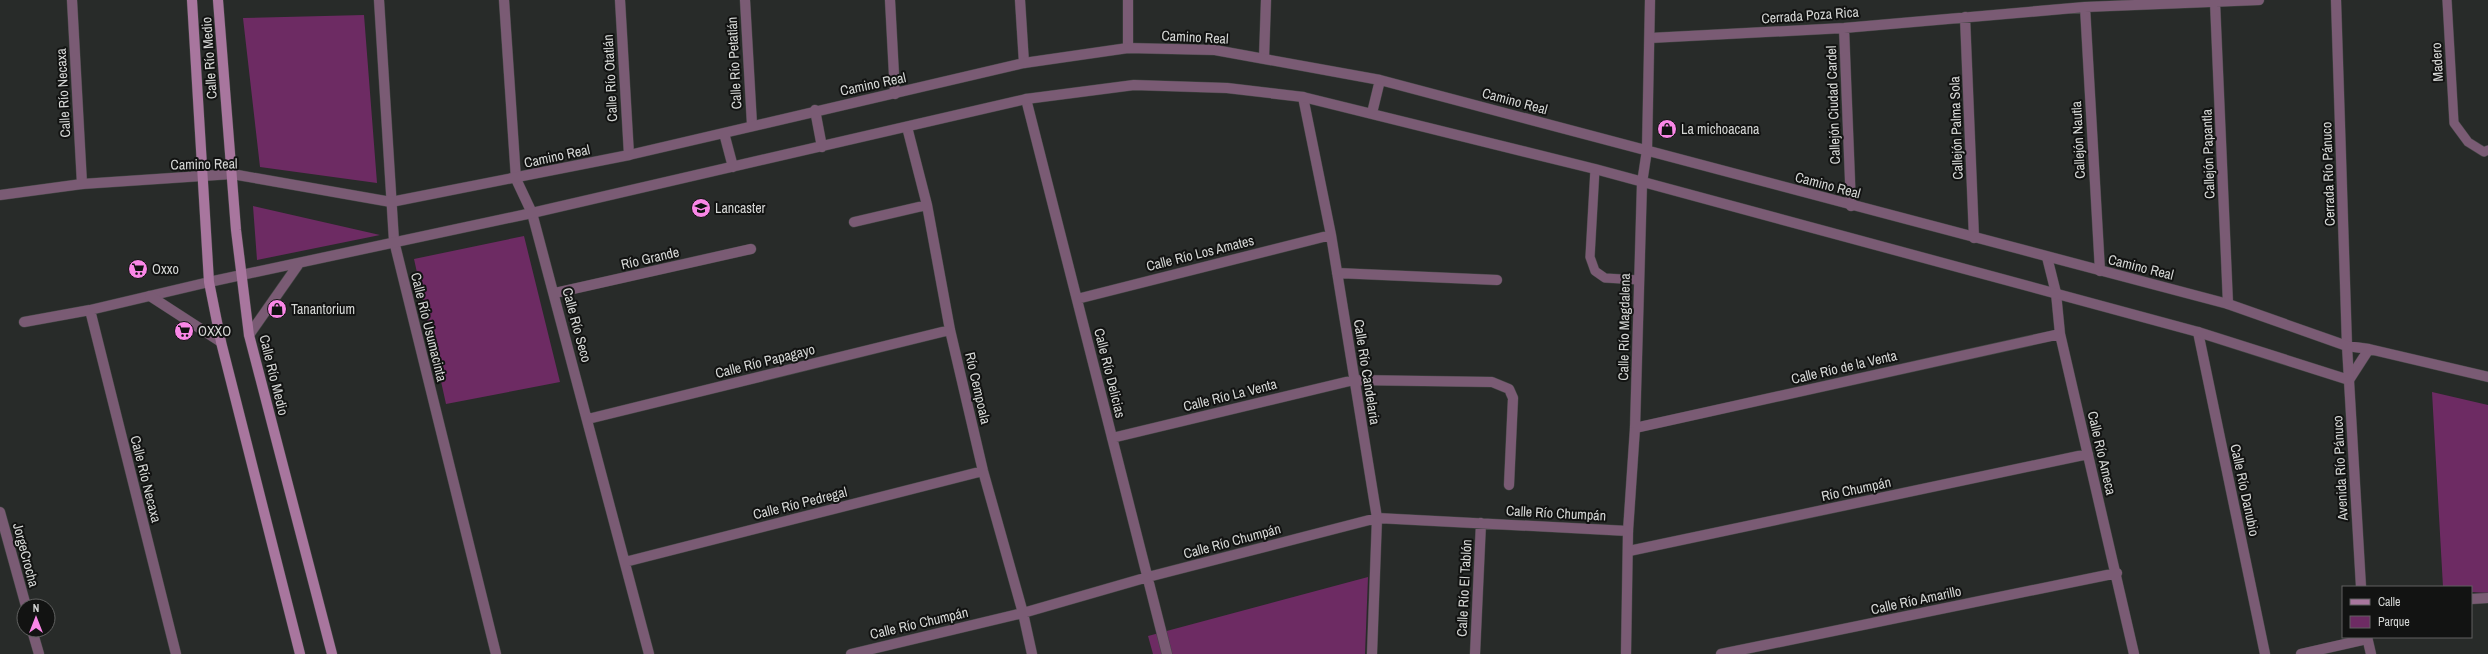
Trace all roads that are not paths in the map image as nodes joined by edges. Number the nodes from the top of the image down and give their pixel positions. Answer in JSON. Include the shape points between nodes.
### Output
{"nodes":[{"id":1,"x":72,"y":0,"type":"edge"},
{"id":2,"x":192,"y":0,"type":"edge"},
{"id":3,"x":218,"y":0,"type":"edge"},
{"id":4,"x":379,"y":0,"type":"edge"},
{"id":5,"x":504,"y":0,"type":"edge"},
{"id":6,"x":620,"y":0,"type":"edge"},
{"id":7,"x":745,"y":0,"type":"edge"},
{"id":8,"x":890,"y":0,"type":"edge"},
{"id":9,"x":1020,"y":0,"type":"edge"},
{"id":10,"x":1128,"y":0,"type":"edge"},
{"id":11,"x":1266,"y":0,"type":"edge"},
{"id":12,"x":1650,"y":0,"type":"edge"},
{"id":13,"x":2259,"y":0,"type":"edge"},
{"id":14,"x":2336,"y":0,"type":"edge"},
{"id":15,"x":2447,"y":0,"type":"edge"},
{"id":16,"x":2216,"y":2,"type":"junction"},
{"id":17,"x":2085,"y":7,"type":"junction"},
{"id":18,"x":1965,"y":17,"type":"junction"},
{"id":19,"x":1844,"y":28,"type":"junction"},
{"id":20,"x":1650,"y":38,"type":"junction"},
{"id":21,"x":1128,"y":48,"type":"junction"},
{"id":22,"x":1264,"y":58,"type":"junction"},
{"id":23,"x":1024,"y":63,"type":"junction"},
{"id":24,"x":1380,"y":80,"type":"junction"},
{"id":25,"x":895,"y":94,"type":"junction"},
{"id":26,"x":1304,"y":97,"type":"junction"},
{"id":27,"x":1026,"y":99,"type":"junction"},
{"id":28,"x":815,"y":110,"type":"junction"},
{"id":29,"x":1372,"y":113,"type":"junction"},
{"id":30,"x":752,"y":125,"type":"junction"},
{"id":31,"x":907,"y":127,"type":"junction"},
{"id":32,"x":724,"y":133,"type":"junction"},
{"id":33,"x":822,"y":147,"type":"junction"},
{"id":34,"x":1647,"y":150,"type":"junction"},
{"id":35,"x":2488,"y":150,"type":"edge"},
{"id":36,"x":629,"y":155,"type":"junction"},
{"id":37,"x":733,"y":167,"type":"junction"},
{"id":38,"x":1594,"y":169,"type":"junction"},
{"id":39,"x":232,"y":174,"type":"junction"},
{"id":40,"x":204,"y":176,"type":"junction"},
{"id":41,"x":516,"y":179,"type":"junction"},
{"id":42,"x":1642,"y":183,"type":"junction"},
{"id":43,"x":82,"y":184,"type":"junction"},
{"id":44,"x":0,"y":195,"type":"edge"},
{"id":45,"x":391,"y":202,"type":"junction"},
{"id":46,"x":927,"y":205,"type":"junction"},
{"id":47,"x":1850,"y":206,"type":"junction"},
{"id":48,"x":532,"y":213,"type":"junction"},
{"id":49,"x":854,"y":222,"type":"dead end"},
{"id":50,"x":1331,"y":235,"type":"junction"},
{"id":51,"x":1974,"y":238,"type":"junction"},
{"id":52,"x":394,"y":241,"type":"junction"},
{"id":53,"x":751,"y":249,"type":"dead end"},
{"id":54,"x":2047,"y":257,"type":"junction"},
{"id":55,"x":298,"y":265,"type":"junction"},
{"id":56,"x":2100,"y":271,"type":"junction"},
{"id":57,"x":1337,"y":273,"type":"junction"},
{"id":58,"x":241,"y":276,"type":"junction"},
{"id":59,"x":1497,"y":280,"type":"dead end"},
{"id":60,"x":1639,"y":280,"type":"junction"},
{"id":61,"x":209,"y":282,"type":"junction"},
{"id":62,"x":555,"y":293,"type":"junction"},
{"id":63,"x":2056,"y":293,"type":"junction"},
{"id":64,"x":150,"y":296,"type":"junction"},
{"id":65,"x":1077,"y":299,"type":"junction"},
{"id":66,"x":2228,"y":304,"type":"junction"},
{"id":67,"x":90,"y":310,"type":"junction"},
{"id":68,"x":24,"y":322,"type":"dead end"},
{"id":69,"x":950,"y":330,"type":"junction"},
{"id":70,"x":2198,"y":332,"type":"junction"},
{"id":71,"x":2060,"y":334,"type":"junction"},
{"id":72,"x":249,"y":335,"type":"junction"},
{"id":73,"x":221,"y":342,"type":"junction"},
{"id":74,"x":2347,"y":346,"type":"junction"},
{"id":75,"x":2369,"y":349,"type":"junction"},
{"id":76,"x":2488,"y":377,"type":"edge"},
{"id":77,"x":1354,"y":380,"type":"junction"},
{"id":78,"x":2349,"y":380,"type":"junction"},
{"id":79,"x":588,"y":419,"type":"junction"},
{"id":80,"x":1635,"y":428,"type":"junction"},
{"id":81,"x":1112,"y":438,"type":"junction"},
{"id":82,"x":2088,"y":454,"type":"junction"},
{"id":83,"x":983,"y":471,"type":"junction"},
{"id":84,"x":1509,"y":485,"type":"dead end"},
{"id":85,"x":0,"y":512,"type":"edge"},
{"id":86,"x":1377,"y":518,"type":"junction"},
{"id":87,"x":1481,"y":523,"type":"junction"},
{"id":88,"x":1628,"y":531,"type":"junction"},
{"id":89,"x":1629,"y":551,"type":"junction"},
{"id":90,"x":625,"y":562,"type":"junction"},
{"id":91,"x":2116,"y":573,"type":"junction"},
{"id":92,"x":1148,"y":577,"type":"junction"},
{"id":93,"x":2361,"y":586,"type":"edge"},
{"id":94,"x":24,"y":598,"type":"edge"},
{"id":95,"x":2488,"y":598,"type":"edge"},
{"id":96,"x":2472,"y":599,"type":"edge"},
{"id":97,"x":1023,"y":613,"type":"junction"},
{"id":98,"x":34,"y":638,"type":"edge"},
{"id":99,"x":2367,"y":638,"type":"edge"},
{"id":100,"x":39,"y":654,"type":"edge"},
{"id":101,"x":176,"y":654,"type":"edge"},
{"id":102,"x":300,"y":654,"type":"edge"},
{"id":103,"x":332,"y":654,"type":"edge"},
{"id":104,"x":496,"y":654,"type":"edge"},
{"id":105,"x":649,"y":654,"type":"edge"},
{"id":106,"x":851,"y":654,"type":"edge"},
{"id":107,"x":1032,"y":654,"type":"edge"},
{"id":108,"x":1167,"y":654,"type":"edge"},
{"id":109,"x":1372,"y":654,"type":"edge"},
{"id":110,"x":1475,"y":654,"type":"edge"},
{"id":111,"x":1626,"y":654,"type":"edge"},
{"id":112,"x":1721,"y":654,"type":"edge"},
{"id":113,"x":2134,"y":654,"type":"edge"},
{"id":114,"x":2265,"y":654,"type":"edge"},
{"id":115,"x":2301,"y":654,"type":"edge"},
{"id":116,"x":2371,"y":654,"type":"edge"}],
"edges":[{"from":1,"to":43,"type":"street","name":"Calle Río Necaxa"},
{"from":2,"to":40,"type":"main road","name":"Calle Río Medio"},
{"from":3,"to":39,"type":"main road","name":"Calle Río Medio"},
{"from":4,"to":45,"type":"street","name":"Calle Río Usumacinta"},
{"from":5,"to":41,"type":"street","name":"Calle Río Seco"},
{"from":6,"to":36,"type":"street","name":"Calle Río Otatlán"},
{"from":7,"to":30,"type":"street","name":"Calle Río Petatlán"},
{"from":8,"to":25,"type":"street"},
{"from":9,"to":23,"type":"street"},
{"from":10,"to":21,"type":"street"},
{"from":11,"to":22,"type":"street"},
{"from":12,"to":20,"type":"street","name":"Calle Río Magdalena"},
{"from":13,"to":16,"type":"street","name":"Cerrada Poza Rica"},
{"from":14,"to":74,"type":"street","name":"Cerrada Río Pánuco"},
{"from":15,"to":35,"type":"lane","name":"Madero","via":[[2454,123],[2468,142],[2484,152]]},
{"from":16,"to":17,"type":"street","name":"Cerrada Poza Rica"},
{"from":16,"to":66,"type":"street","name":"Callejón Papantla"},
{"from":17,"to":18,"type":"street","name":"Cerrada Poza Rica"},
{"from":17,"to":56,"type":"street","name":"Callejón Nautla"},
{"from":18,"to":19,"type":"street","name":"Cerrada Poza Rica"},
{"from":18,"to":51,"type":"street","name":"Callejón Palma Sola"},
{"from":19,"to":20,"type":"street","name":"Cerrada Poza Rica"},
{"from":19,"to":47,"type":"street","name":"Callejón Ciudad Cardel"},
{"from":20,"to":34,"type":"street","name":"Calle Río Magdalena"},
{"from":21,"to":22,"type":"street","name":"Camino Real","via":[[1215,50]]},
{"from":21,"to":23,"type":"street","name":"Camino Real"},
{"from":22,"to":24,"type":"street","name":"Camino Real"},
{"from":23,"to":25,"type":"street","name":"Camino Real"},
{"from":24,"to":29,"type":"street"},
{"from":24,"to":34,"type":"street","name":"Camino Real"},
{"from":25,"to":28,"type":"street","name":"Camino Real"},
{"from":26,"to":27,"type":"street","via":[[1227,88],[1134,85]]},
{"from":26,"to":29,"type":"street"},
{"from":26,"to":50,"type":"street","name":"Calle Río Candelaria"},
{"from":27,"to":31,"type":"street"},
{"from":27,"to":65,"type":"street","name":"Calle Río Delicias"},
{"from":28,"to":30,"type":"street","name":"Camino Real"},
{"from":28,"to":33,"type":"street"},
{"from":29,"to":38,"type":"street"},
{"from":30,"to":32,"type":"street","name":"Camino Real"},
{"from":31,"to":33,"type":"street"},
{"from":31,"to":46,"type":"street","name":"Río Cempoala"},
{"from":32,"to":36,"type":"street","name":"Camino Real"},
{"from":32,"to":37,"type":"street"},
{"from":33,"to":37,"type":"street"},
{"from":34,"to":42,"type":"street","name":"Calle Río Magdalena"},
{"from":34,"to":47,"type":"street","name":"Camino Real"},
{"from":36,"to":41,"type":"street","name":"Camino Real"},
{"from":37,"to":48,"type":"street"},
{"from":38,"to":42,"type":"street"},
{"from":38,"to":60,"type":"lane","via":[[1590,257],[1594,271],[1605,278]]},
{"from":39,"to":40,"type":"street","name":"Camino Real"},
{"from":39,"to":45,"type":"street","name":"Camino Real"},
{"from":39,"to":58,"type":"main road","name":"Calle Río Medio"},
{"from":40,"to":43,"type":"street","name":"Camino Real"},
{"from":40,"to":61,"type":"main road","name":"Calle Río Medio"},
{"from":41,"to":45,"type":"street","name":"Camino Real"},
{"from":41,"to":48,"type":"street","name":"Calle Río Seco"},
{"from":42,"to":60,"type":"street","name":"Calle Río Magdalena"},
{"from":42,"to":63,"type":"street"},
{"from":43,"to":44,"type":"street","name":"Camino Real"},
{"from":45,"to":52,"type":"street","name":"Calle Río Usumacinta"},
{"from":46,"to":49,"type":"street"},
{"from":46,"to":69,"type":"street","name":"Río Cempoala"},
{"from":47,"to":51,"type":"street","name":"Camino Real"},
{"from":48,"to":52,"type":"street"},
{"from":48,"to":62,"type":"street","name":"Calle Río Seco"},
{"from":50,"to":57,"type":"street","name":"Calle Río Candelaria"},
{"from":50,"to":65,"type":"street","name":"Calle Río Los Amates"},
{"from":51,"to":54,"type":"street","name":"Camino Real"},
{"from":52,"to":55,"type":"street"},
{"from":52,"to":104,"type":"street","name":"Calle Río Usumacinta"},
{"from":53,"to":62,"type":"street","name":"Río Grande"},
{"from":54,"to":56,"type":"street","name":"Camino Real"},
{"from":54,"to":63,"type":"street","name":"Calle Río Ameca"},
{"from":55,"to":58,"type":"street"},
{"from":55,"to":72,"type":"street"},
{"from":56,"to":66,"type":"street","name":"Camino Real"},
{"from":57,"to":59,"type":"street"},
{"from":57,"to":77,"type":"street","name":"Calle Río Candelaria"},
{"from":58,"to":61,"type":"street"},
{"from":58,"to":72,"type":"main road","name":"Calle Río Medio"},
{"from":60,"to":80,"type":"street","name":"Calle Río Magdalena"},
{"from":61,"to":64,"type":"street"},
{"from":61,"to":73,"type":"main road","name":"Calle Río Medio"},
{"from":62,"to":79,"type":"street","name":"Calle Río Seco"},
{"from":63,"to":70,"type":"street"},
{"from":63,"to":71,"type":"street","name":"Calle Río Ameca"},
{"from":64,"to":67,"type":"street"},
{"from":64,"to":73,"type":"street"},
{"from":65,"to":81,"type":"street","name":"Calle Río Delicias"},
{"from":66,"to":74,"type":"street","name":"Camino Real"},
{"from":67,"to":68,"type":"street"},
{"from":67,"to":101,"type":"street","name":"Calle Río Necaxa"},
{"from":69,"to":79,"type":"street","name":"Calle Río Papagayo"},
{"from":69,"to":83,"type":"street","name":"Río Cempoala"},
{"from":70,"to":78,"type":"street"},
{"from":70,"to":114,"type":"street","name":"Calle Río Danubio"},
{"from":71,"to":80,"type":"street","name":"Calle Río de la Venta"},
{"from":71,"to":82,"type":"street","name":"Calle Río Ameca"},
{"from":72,"to":103,"type":"main road","name":"Calle Río Medio"},
{"from":73,"to":102,"type":"main road","name":"Calle Río Medio"},
{"from":74,"to":75,"type":"street","name":"Camino Real"},
{"from":74,"to":78,"type":"street","name":"Avenida Río Pánuco"},
{"from":75,"to":76,"type":"street","name":"Camino Real"},
{"from":75,"to":78,"type":"street"},
{"from":77,"to":81,"type":"street","name":"Calle Río La Venta"},
{"from":77,"to":84,"type":"street","name":"Calle Río La Venta","via":[[1492,382],[1509,389],[1514,407]]},
{"from":77,"to":86,"type":"street","name":"Calle Río Candelaria"},
{"from":78,"to":93,"type":"street","name":"Avenida Río Pánuco"},
{"from":79,"to":90,"type":"street","name":"Calle Río Seco"},
{"from":80,"to":88,"type":"street","name":"Calle Río Magdalena"},
{"from":81,"to":92,"type":"street","name":"Calle Río Delicias"},
{"from":82,"to":89,"type":"street","name":"Río Chumpán"},
{"from":82,"to":91,"type":"street","name":"Calle Río Ameca"},
{"from":83,"to":90,"type":"street","name":"Calle Río Pedregal"},
{"from":83,"to":97,"type":"street","name":"Río Cempoala"},
{"from":85,"to":94,"type":"street","name":"JorgeCrocha"},
{"from":86,"to":87,"type":"street","name":"Calle Río Chumpán"},
{"from":86,"to":92,"type":"street","name":"Calle Río Chumpán"},
{"from":86,"to":109,"type":"street","name":"Calle Río Candelaria"},
{"from":87,"to":88,"type":"street","name":"Calle Río Chumpán"},
{"from":87,"to":110,"type":"street","name":"Calle Río El Tablón"},
{"from":88,"to":89,"type":"street","name":"Calle Río Magdalena"},
{"from":89,"to":111,"type":"street","name":"Calle Río Magdalena"},
{"from":90,"to":105,"type":"street","name":"Calle Río Seco"},
{"from":91,"to":112,"type":"street","name":"Calle Río Amarillo"},
{"from":91,"to":113,"type":"street","name":"Calle Río Ameca"},
{"from":92,"to":97,"type":"street","name":"Calle Río Chumpán"},
{"from":92,"to":108,"type":"street","name":"Calle Río Delicias"},
{"from":95,"to":96,"type":"street"},
{"from":97,"to":106,"type":"street","name":"Calle Río Chumpán"},
{"from":97,"to":107,"type":"street","name":"Río Cempoala"},
{"from":98,"to":100,"type":"street"},
{"from":99,"to":115,"type":"street"},
{"from":99,"to":116,"type":"street"}]}
